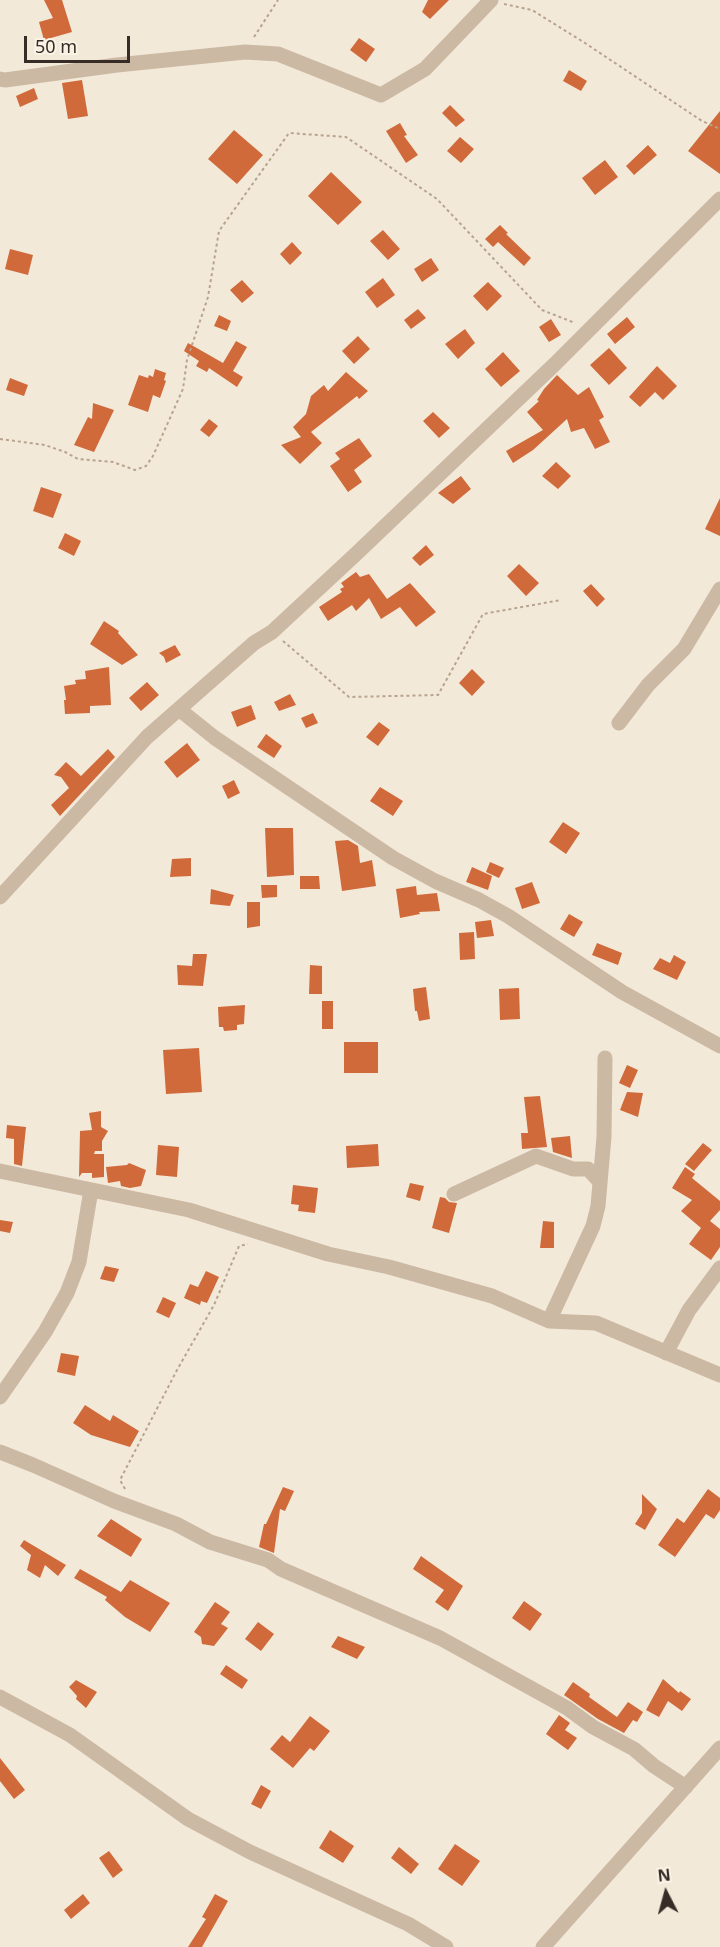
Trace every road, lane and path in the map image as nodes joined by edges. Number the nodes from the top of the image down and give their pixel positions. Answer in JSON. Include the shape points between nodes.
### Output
{"nodes":[{"id":1,"x":278,"y":0,"type":"edge"},
{"id":2,"x":490,"y":1,"type":"edge"},
{"id":3,"x":245,"y":52,"type":"junction"},
{"id":4,"x":0,"y":79,"type":"edge"},
{"id":5,"x":720,"y":129,"type":"edge"},
{"id":6,"x":720,"y":198,"type":"edge"},
{"id":7,"x":578,"y":340,"type":"junction"},
{"id":8,"x":0,"y":439,"type":"edge"},
{"id":9,"x":720,"y":589,"type":"edge"},
{"id":10,"x":561,"y":600,"type":"dead end"},
{"id":11,"x":272,"y":632,"type":"junction"},
{"id":12,"x":180,"y":710,"type":"junction"},
{"id":13,"x":619,"y":723,"type":"dead end"},
{"id":14,"x":0,"y":897,"type":"edge"},
{"id":15,"x":720,"y":1046,"type":"edge"},
{"id":16,"x":604,"y":1058,"type":"dead end"},
{"id":17,"x":0,"y":1171,"type":"edge"},
{"id":18,"x":600,"y":1182,"type":"junction"},
{"id":19,"x":90,"y":1190,"type":"junction"},
{"id":20,"x":454,"y":1194,"type":"dead end"},
{"id":21,"x":249,"y":1244,"type":"dead end"},
{"id":22,"x":720,"y":1268,"type":"edge"},
{"id":23,"x":549,"y":1321,"type":"junction"},
{"id":24,"x":666,"y":1353,"type":"junction"},
{"id":25,"x":720,"y":1375,"type":"edge"},
{"id":26,"x":0,"y":1397,"type":"edge"},
{"id":27,"x":0,"y":1452,"type":"edge"},
{"id":28,"x":136,"y":1509,"type":"junction"},
{"id":29,"x":0,"y":1697,"type":"edge"},
{"id":30,"x":720,"y":1748,"type":"edge"},
{"id":31,"x":686,"y":1787,"type":"junction"},
{"id":32,"x":446,"y":1947,"type":"edge"},
{"id":33,"x":543,"y":1947,"type":"edge"}],
"edges":[{"from":1,"to":3,"type":"path"},
{"from":2,"to":3,"type":"street","via":[[425,69],[381,95],[278,54]]},
{"from":2,"to":5,"type":"path","via":[[532,10]]},
{"from":3,"to":4,"type":"street"},
{"from":6,"to":7,"type":"street"},
{"from":7,"to":8,"type":"path","via":[[577,323],[542,310],[436,199],[346,138],[289,133],[219,231],[208,297],[187,360],[183,389],[146,466],[135,470],[112,462],[78,459],[45,445]]},
{"from":7,"to":11,"type":"street"},
{"from":9,"to":13,"type":"street","via":[[684,649],[648,685]]},
{"from":10,"to":11,"type":"path","via":[[483,614],[438,695],[349,697]]},
{"from":11,"to":12,"type":"street","via":[[254,643]]},
{"from":12,"to":14,"type":"street","via":[[147,737]]},
{"from":12,"to":15,"type":"street","via":[[215,738],[393,858],[508,916],[622,992]]},
{"from":16,"to":18,"type":"street"},
{"from":17,"to":19,"type":"street"},
{"from":18,"to":20,"type":"street","via":[[588,1169],[573,1169],[536,1156]]},
{"from":18,"to":23,"type":"street","via":[[593,1226]]},
{"from":19,"to":23,"type":"street","via":[[189,1210],[328,1254],[492,1296]]},
{"from":19,"to":26,"type":"street","via":[[79,1262],[67,1293]]},
{"from":21,"to":28,"type":"path","via":[[239,1246],[214,1305],[120,1480]]},
{"from":22,"to":24,"type":"street","via":[[689,1310]]},
{"from":23,"to":24,"type":"street","via":[[596,1323]]},
{"from":24,"to":25,"type":"street"},
{"from":27,"to":28,"type":"street"},
{"from":28,"to":31,"type":"street","via":[[210,1542],[268,1560],[440,1638],[567,1708]]},
{"from":29,"to":32,"type":"street","via":[[70,1736],[188,1819],[250,1852],[408,1924]]},
{"from":30,"to":31,"type":"street"},
{"from":31,"to":33,"type":"street"}]}
